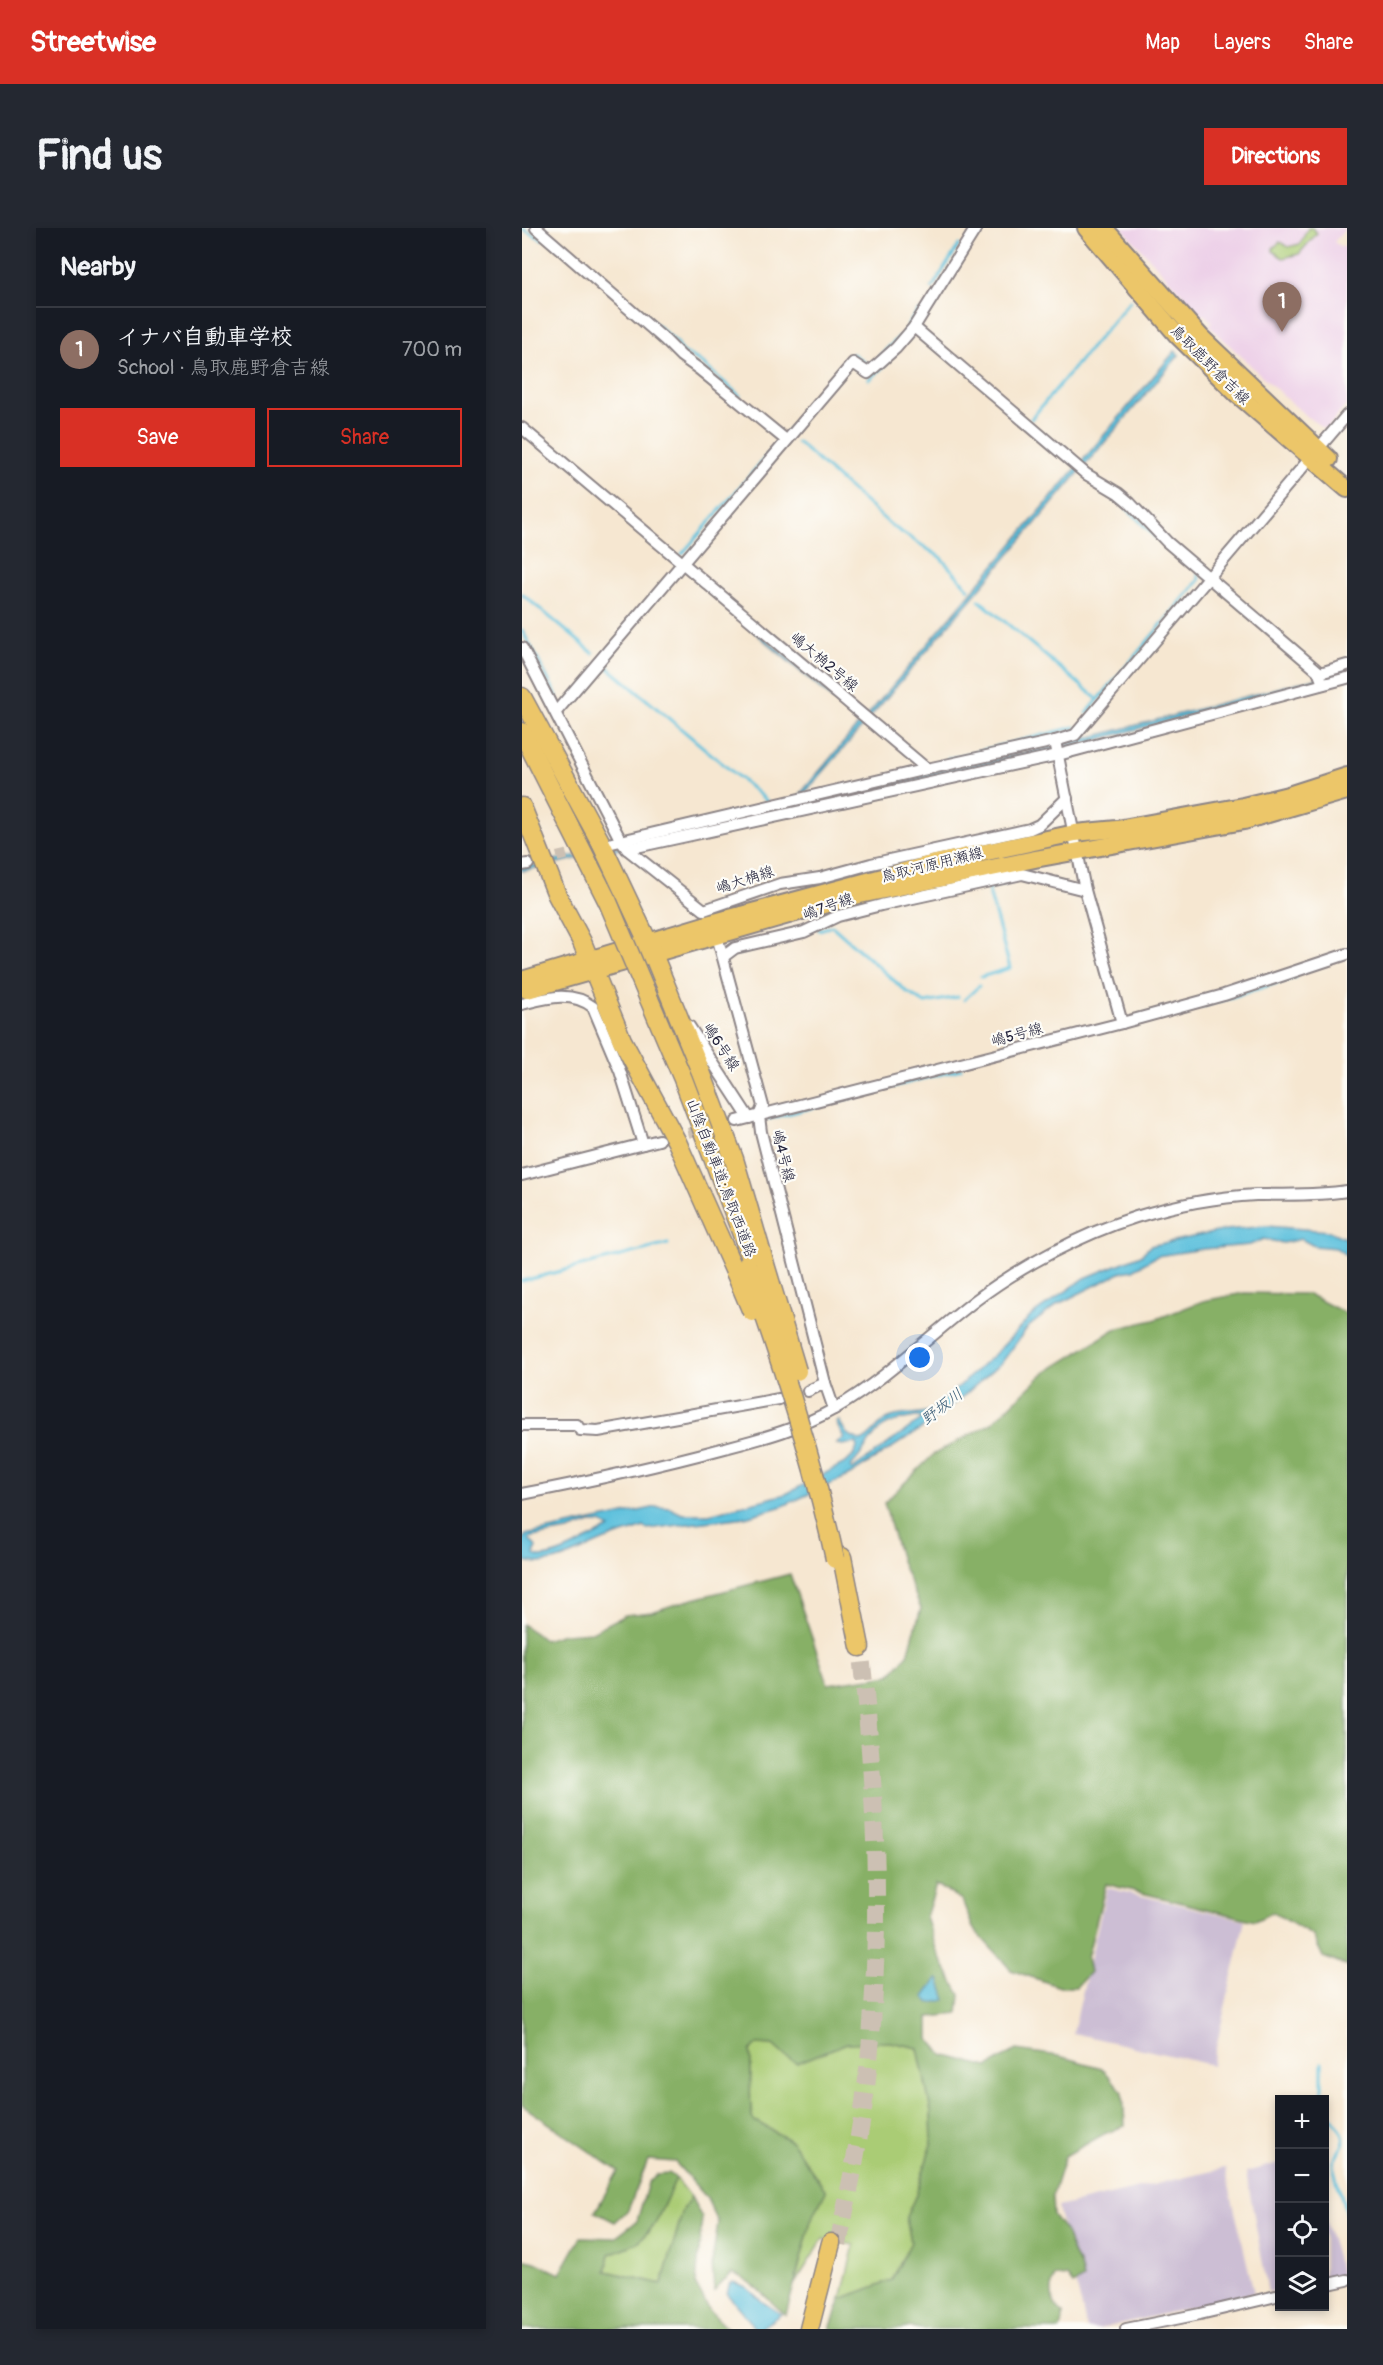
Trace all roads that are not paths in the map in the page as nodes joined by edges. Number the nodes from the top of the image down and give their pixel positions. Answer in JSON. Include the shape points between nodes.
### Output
{"nodes":[{"id":1,"x":536,"y":228,"type":"edge"},
{"id":2,"x":976,"y":228,"type":"edge"},
{"id":3,"x":1086,"y":228,"type":"edge"},
{"id":4,"x":1104,"y":228,"type":"edge"},
{"id":5,"x":914,"y":327,"type":"junction"},
{"id":6,"x":1347,"y":415,"type":"edge"},
{"id":7,"x":522,"y":428,"type":"edge"},
{"id":8,"x":786,"y":440,"type":"junction"},
{"id":9,"x":1314,"y":454,"type":"junction"},
{"id":10,"x":1347,"y":474,"type":"edge"},
{"id":11,"x":1347,"y":489,"type":"edge"},
{"id":12,"x":682,"y":563,"type":"junction"},
{"id":13,"x":1209,"y":577,"type":"junction"},
{"id":14,"x":522,"y":648,"type":"edge"},
{"id":15,"x":1347,"y":665,"type":"edge"},
{"id":16,"x":1320,"y":673,"type":"junction"},
{"id":17,"x":1347,"y":678,"type":"edge"},
{"id":18,"x":1323,"y":684,"type":"junction"},
{"id":19,"x":522,"y":697,"type":"edge"},
{"id":20,"x":556,"y":712,"type":"junction"},
{"id":21,"x":522,"y":732,"type":"edge"},
{"id":22,"x":1054,"y":741,"type":"junction"},
{"id":23,"x":522,"y":746,"type":"edge"},
{"id":24,"x":1058,"y":755,"type":"junction"},
{"id":25,"x":927,"y":769,"type":"junction"},
{"id":26,"x":1347,"y":776,"type":"edge"},
{"id":27,"x":1347,"y":791,"type":"edge"},
{"id":28,"x":1067,"y":798,"type":"junction"},
{"id":29,"x":522,"y":807,"type":"edge"},
{"id":30,"x":1076,"y":842,"type":"junction"},
{"id":31,"x":620,"y":844,"type":"junction"},
{"id":32,"x":1085,"y":890,"type":"junction"},
{"id":33,"x":605,"y":904,"type":"junction"},
{"id":34,"x":711,"y":923,"type":"junction"},
{"id":35,"x":650,"y":949,"type":"junction"},
{"id":36,"x":1347,"y":954,"type":"edge"},
{"id":37,"x":723,"y":957,"type":"junction"},
{"id":38,"x":592,"y":966,"type":"junction"},
{"id":39,"x":522,"y":980,"type":"edge"},
{"id":40,"x":522,"y":991,"type":"edge"},
{"id":41,"x":667,"y":993,"type":"junction"},
{"id":42,"x":522,"y":1004,"type":"edge"},
{"id":43,"x":1122,"y":1023,"type":"junction"},
{"id":44,"x":754,"y":1117,"type":"junction"},
{"id":45,"x":737,"y":1121,"type":"tunnel mouth"},
{"id":46,"x":659,"y":1140,"type":"tunnel mouth"},
{"id":47,"x":643,"y":1144,"type":"junction"},
{"id":48,"x":522,"y":1175,"type":"edge"},
{"id":49,"x":1347,"y":1191,"type":"edge"},
{"id":50,"x":749,"y":1265,"type":"junction"},
{"id":51,"x":825,"y":1383,"type":"junction"},
{"id":52,"x":808,"y":1391,"type":"dead end"},
{"id":53,"x":779,"y":1399,"type":"dead end"},
{"id":54,"x":834,"y":1409,"type":"junction"},
{"id":55,"x":522,"y":1425,"type":"edge"},
{"id":56,"x":822,"y":1493,"type":"junction"},
{"id":57,"x":522,"y":1494,"type":"edge"},
{"id":58,"x":855,"y":1648,"type":"tunnel mouth"},
{"id":59,"x":835,"y":2243,"type":"tunnel mouth"},
{"id":60,"x":1347,"y":2280,"type":"edge"},
{"id":61,"x":1329,"y":2284,"type":"edge"},
{"id":62,"x":1275,"y":2296,"type":"edge"},
{"id":63,"x":821,"y":2301,"type":"junction"},
{"id":64,"x":809,"y":2329,"type":"edge"},
{"id":65,"x":817,"y":2329,"type":"edge"},
{"id":66,"x":1126,"y":2329,"type":"edge"}],
"edges":[{"from":1,"to":8,"type":"street","via":[[681,356]]},
{"from":2,"to":5,"type":"street"},
{"from":3,"to":9,"type":"main road","name":"鳥取鹿野倉吉線","via":[[1177,335],[1238,395]]},
{"from":4,"to":9,"type":"main road","name":"鳥取鹿野倉吉線","via":[[1201,337]]},
{"from":5,"to":8,"type":"street","via":[[868,373],[854,363]]},
{"from":5,"to":13,"type":"street","via":[[1086,474],[1118,493]]},
{"from":6,"to":9,"type":"street"},
{"from":7,"to":12,"type":"street","name":"嶋大桷2号線"},
{"from":8,"to":12,"type":"street"},
{"from":9,"to":10,"type":"main road","name":"鳥取鹿野倉吉線"},
{"from":9,"to":11,"type":"main road","name":"鳥取鹿野倉吉線"},
{"from":9,"to":13,"type":"street"},
{"from":12,"to":20,"type":"street"},
{"from":12,"to":25,"type":"street","name":"嶋大桷2号線"},
{"from":13,"to":16,"type":"street"},
{"from":13,"to":22,"type":"street","via":[[1075,735]]},
{"from":14,"to":20,"type":"street","name":"嶋大桷線"},
{"from":15,"to":16,"type":"street"},
{"from":16,"to":18,"type":"street"},
{"from":17,"to":18,"type":"street"},
{"from":18,"to":24,"type":"street"},
{"from":19,"to":35,"type":"highway","via":[[600,841]]},
{"from":20,"to":31,"type":"street","name":"嶋大桷線"},
{"from":21,"to":33,"type":"highway","name":"山陰自動車道;鳥取西道路"},
{"from":22,"to":24,"type":"street"},
{"from":22,"to":25,"type":"street"},
{"from":23,"to":33,"type":"highway","name":"山陰自動車道;鳥取西道路"},
{"from":24,"to":28,"type":"street"},
{"from":24,"to":31,"type":"street"},
{"from":25,"to":31,"type":"street"},
{"from":26,"to":30,"type":"main road","name":"鳥取河原用瀬線","via":[[1243,806],[1117,829]]},
{"from":27,"to":30,"type":"main road","name":"鳥取河原用瀬線","via":[[1244,821]]},
{"from":28,"to":30,"type":"street"},
{"from":28,"to":34,"type":"street","name":"嶋大桷線","via":[[1040,825],[1030,829],[780,884]]},
{"from":29,"to":38,"type":"highway","via":[[557,895]]},
{"from":30,"to":32,"type":"street"},
{"from":30,"to":34,"type":"main road","name":"鳥取河原用瀬線","via":[[931,864]]},
{"from":31,"to":34,"type":"street","name":"嶋大桷線"},
{"from":32,"to":37,"type":"street","name":"嶋7号線","via":[[1022,874],[881,904],[838,916],[804,932],[735,948]]},
{"from":32,"to":43,"type":"street"},
{"from":33,"to":50,"type":"highway","name":"山陰自動車道;鳥取西道路","bridge":true,"via":[[683,1079]]},
{"from":34,"to":35,"type":"main road","name":"鳥取河原用瀬線"},
{"from":34,"to":37,"type":"street","name":"嶋4号線"},
{"from":35,"to":38,"type":"main road","name":"鳥取河原用瀬線"},
{"from":35,"to":41,"type":"highway"},
{"from":36,"to":43,"type":"street","name":"嶋5号線","via":[[1224,995]]},
{"from":37,"to":44,"type":"street","name":"嶋4号線","via":[[763,1106]]},
{"from":38,"to":39,"type":"main road","name":"鳥取河原用瀬線"},
{"from":38,"to":40,"type":"main road","name":"鳥取河原用瀬線"},
{"from":38,"to":50,"type":"highway","via":[[622,1040]]},
{"from":41,"to":44,"type":"street","name":"嶋6号線"},
{"from":41,"to":50,"type":"highway","via":[[734,1159]]},
{"from":42,"to":47,"type":"street","via":[[555,995],[593,1007],[620,1071]]},
{"from":43,"to":44,"type":"street","name":"嶋5号線"},
{"from":44,"to":45,"type":"street","name":"嶋5号線"},
{"from":44,"to":51,"type":"street","name":"嶋4号線"},
{"from":46,"to":47,"type":"street"},
{"from":47,"to":48,"type":"street"},
{"from":49,"to":54,"type":"street","via":[[1200,1201],[1136,1217],[1101,1231],[1010,1276],[868,1388]]},
{"from":50,"to":56,"type":"highway","bridge":true,"via":[[767,1350]]},
{"from":50,"to":56,"type":"highway","bridge":true,"via":[[820,1454]]},
{"from":51,"to":52,"type":"street"},
{"from":51,"to":54,"type":"street","name":"嶋4号線"},
{"from":53,"to":55,"type":"street","via":[[598,1431],[580,1430],[577,1425]]},
{"from":54,"to":57,"type":"street","via":[[806,1424],[772,1435],[603,1478]]},
{"from":56,"to":58,"type":"highway","bridge":true},
{"from":59,"to":63,"type":"highway"},
{"from":60,"to":61,"type":"street"},
{"from":62,"to":66,"type":"street"},
{"from":63,"to":64,"type":"highway"},
{"from":63,"to":65,"type":"highway"}]}
